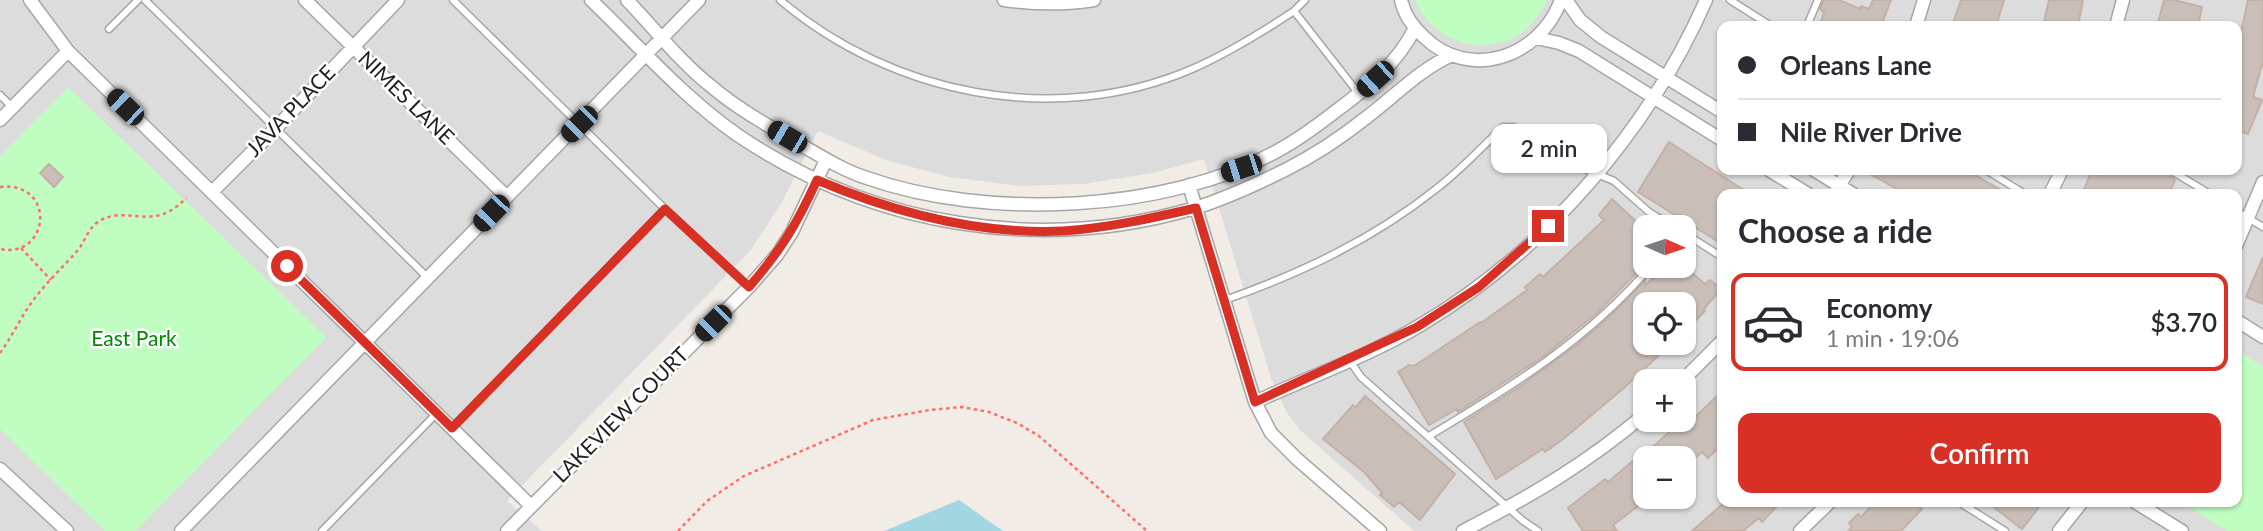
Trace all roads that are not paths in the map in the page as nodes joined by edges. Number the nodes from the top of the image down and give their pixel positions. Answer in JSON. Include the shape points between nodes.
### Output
{"nodes":[{"id":1,"x":30,"y":0,"type":"edge"},
{"id":2,"x":138,"y":0,"type":"edge"},
{"id":3,"x":145,"y":0,"type":"edge"},
{"id":4,"x":304,"y":0,"type":"edge"},
{"id":5,"x":398,"y":0,"type":"edge"},
{"id":6,"x":453,"y":0,"type":"edge"},
{"id":7,"x":590,"y":0,"type":"edge"},
{"id":8,"x":627,"y":0,"type":"edge"},
{"id":9,"x":699,"y":0,"type":"edge"},
{"id":10,"x":780,"y":0,"type":"edge"},
{"id":11,"x":1003,"y":0,"type":"edge"},
{"id":12,"x":1094,"y":0,"type":"edge"},
{"id":13,"x":1305,"y":0,"type":"edge"},
{"id":14,"x":1401,"y":0,"type":"edge"},
{"id":15,"x":1563,"y":0,"type":"edge"},
{"id":16,"x":1706,"y":0,"type":"edge"},
{"id":17,"x":1730,"y":0,"type":"edge"},
{"id":18,"x":1818,"y":0,"type":"edge"},
{"id":19,"x":1924,"y":0,"type":"edge"},
{"id":20,"x":2123,"y":0,"type":"edge"},
{"id":21,"x":1294,"y":11,"type":"junction"},
{"id":22,"x":1763,"y":21,"type":"edge"},
{"id":23,"x":1809,"y":21,"type":"edge"},
{"id":24,"x":1918,"y":21,"type":"edge"},
{"id":25,"x":2117,"y":21,"type":"edge"},
{"id":26,"x":1415,"y":28,"type":"junction"},
{"id":27,"x":109,"y":29,"type":"dead end"},
{"id":28,"x":662,"y":38,"type":"junction"},
{"id":29,"x":1537,"y":38,"type":"junction"},
{"id":30,"x":353,"y":46,"type":"junction"},
{"id":31,"x":68,"y":51,"type":"junction"},
{"id":32,"x":647,"y":54,"type":"junction"},
{"id":33,"x":1452,"y":55,"type":"junction"},
{"id":34,"x":1667,"y":77,"type":"junction"},
{"id":35,"x":1359,"y":94,"type":"junction"},
{"id":36,"x":0,"y":95,"type":"edge"},
{"id":37,"x":1655,"y":97,"type":"junction"},
{"id":38,"x":12,"y":107,"type":"junction"},
{"id":39,"x":1717,"y":109,"type":"edge"},
{"id":40,"x":0,"y":120,"type":"edge"},
{"id":41,"x":579,"y":124,"type":"junction"},
{"id":42,"x":276,"y":128,"type":"junction"},
{"id":43,"x":1717,"y":137,"type":"edge"},
{"id":44,"x":826,"y":160,"type":"junction"},
{"id":45,"x":1596,"y":173,"type":"junction"},
{"id":46,"x":1777,"y":175,"type":"edge"},
{"id":47,"x":1820,"y":175,"type":"edge"},
{"id":48,"x":1994,"y":175,"type":"edge"},
{"id":49,"x":2178,"y":175,"type":"edge"},
{"id":50,"x":817,"y":180,"type":"junction"},
{"id":51,"x":2263,"y":182,"type":"edge"},
{"id":52,"x":1189,"y":185,"type":"junction"},
{"id":53,"x":1800,"y":189,"type":"edge"},
{"id":54,"x":1836,"y":189,"type":"edge"},
{"id":55,"x":2017,"y":189,"type":"edge"},
{"id":56,"x":2202,"y":189,"type":"edge"},
{"id":57,"x":212,"y":192,"type":"junction"},
{"id":58,"x":507,"y":197,"type":"junction"},
{"id":59,"x":1196,"y":208,"type":"junction"},
{"id":60,"x":665,"y":209,"type":"junction"},
{"id":61,"x":1654,"y":215,"type":"edge"},
{"id":62,"x":2242,"y":215,"type":"edge"},
{"id":63,"x":2249,"y":219,"type":"junction"},
{"id":64,"x":2263,"y":228,"type":"edge"},
{"id":65,"x":2242,"y":234,"type":"edge"},
{"id":66,"x":1696,"y":241,"type":"edge"},
{"id":67,"x":1717,"y":254,"type":"edge"},
{"id":68,"x":1639,"y":278,"type":"edge"},
{"id":69,"x":429,"y":279,"type":"junction"},
{"id":70,"x":749,"y":287,"type":"junction"},
{"id":71,"x":1223,"y":301,"type":"junction"},
{"id":72,"x":2242,"y":324,"type":"edge"},
{"id":73,"x":2263,"y":337,"type":"edge"},
{"id":74,"x":365,"y":343,"type":"junction"},
{"id":75,"x":1717,"y":346,"type":"edge"},
{"id":76,"x":1349,"y":360,"type":"junction"},
{"id":77,"x":1694,"y":369,"type":"edge"},
{"id":78,"x":1255,"y":402,"type":"junction"},
{"id":79,"x":437,"y":413,"type":"junction"},
{"id":80,"x":1633,"y":424,"type":"edge"},
{"id":81,"x":452,"y":428,"type":"junction"},
{"id":82,"x":1429,"y":436,"type":"junction"},
{"id":83,"x":0,"y":469,"type":"edge"},
{"id":84,"x":531,"y":506,"type":"junction"},
{"id":85,"x":1510,"y":507,"type":"junction"},
{"id":86,"x":1825,"y":507,"type":"edge"},
{"id":87,"x":1967,"y":507,"type":"edge"},
{"id":88,"x":2078,"y":507,"type":"edge"},
{"id":89,"x":2142,"y":507,"type":"edge"},
{"id":90,"x":67,"y":531,"type":"edge"},
{"id":91,"x":181,"y":531,"type":"edge"},
{"id":92,"x":322,"y":531,"type":"edge"},
{"id":93,"x":507,"y":531,"type":"edge"},
{"id":94,"x":1380,"y":531,"type":"edge"},
{"id":95,"x":1463,"y":531,"type":"edge"},
{"id":96,"x":1538,"y":531,"type":"edge"},
{"id":97,"x":1800,"y":531,"type":"edge"},
{"id":98,"x":2005,"y":531,"type":"edge"},
{"id":99,"x":2059,"y":531,"type":"edge"},
{"id":100,"x":2182,"y":531,"type":"edge"}],
"edges":[{"from":1,"to":31,"type":"street"},
{"from":2,"to":27,"type":"lane"},
{"from":3,"to":42,"type":"lane"},
{"from":4,"to":30,"type":"street","name":"NIMES LANE"},
{"from":5,"to":30,"type":"street","name":"JAVA PLACE"},
{"from":6,"to":41,"type":"lane"},
{"from":7,"to":32,"type":"street"},
{"from":8,"to":28,"type":"street"},
{"from":9,"to":28,"type":"street"},
{"from":10,"to":21,"type":"lane","via":[[842,46],[887,67],[934,84],[991,95],[1050,99],[1143,86],[1190,70],[1239,47]]},
{"from":11,"to":12,"type":"street","via":[[1069,4]]},
{"from":13,"to":21,"type":"lane"},
{"from":14,"to":26,"type":"street"},
{"from":15,"to":29,"type":"street"},
{"from":15,"to":34,"type":"street","via":[[1597,34]]},
{"from":16,"to":34,"type":"street"},
{"from":17,"to":22,"type":"lane"},
{"from":18,"to":23,"type":"lane"},
{"from":19,"to":24,"type":"street"},
{"from":20,"to":25,"type":"street"},
{"from":21,"to":35,"type":"lane"},
{"from":26,"to":33,"type":"street"},
{"from":26,"to":35,"type":"street","via":[[1391,65]]},
{"from":28,"to":32,"type":"street"},
{"from":28,"to":44,"type":"street","via":[[712,88]]},
{"from":29,"to":33,"type":"street","via":[[1497,58],[1474,60]]},
{"from":29,"to":37,"type":"street","via":[[1579,51]]},
{"from":30,"to":42,"type":"street","name":"JAVA PLACE"},
{"from":30,"to":58,"type":"street","name":"NIMES LANE"},
{"from":31,"to":38,"type":"street"},
{"from":31,"to":57,"type":"street"},
{"from":32,"to":41,"type":"street"},
{"from":32,"to":50,"type":"street","via":[[738,135]]},
{"from":33,"to":59,"type":"street","via":[[1423,70],[1366,118],[1299,162]]},
{"from":34,"to":37,"type":"street"},
{"from":34,"to":39,"type":"street"},
{"from":35,"to":52,"type":"street","via":[[1279,150]]},
{"from":36,"to":38,"type":"lane"},
{"from":37,"to":43,"type":"street"},
{"from":37,"to":45,"type":"street"},
{"from":38,"to":40,"type":"street"},
{"from":41,"to":58,"type":"street"},
{"from":41,"to":60,"type":"lane"},
{"from":42,"to":57,"type":"street","name":"JAVA PLACE"},
{"from":42,"to":69,"type":"lane"},
{"from":44,"to":50,"type":"street","name":"LAKEVIEW COURT"},
{"from":44,"to":52,"type":"street","via":[[866,178],[925,194],[1009,205],[1062,206]]},
{"from":45,"to":61,"type":"lane","via":[[1614,181]]},
{"from":45,"to":71,"type":"lane","via":[[1514,127],[1503,127],[1438,188],[1384,227],[1282,280]]},
{"from":45,"to":76,"type":"street","via":[[1548,226],[1479,287],[1417,327]]},
{"from":46,"to":53,"type":"street"},
{"from":47,"to":54,"type":"street"},
{"from":48,"to":55,"type":"lane"},
{"from":49,"to":56,"type":"lane"},
{"from":50,"to":59,"type":"street","via":[[911,214],[1008,230],[1062,231]]},
{"from":50,"to":70,"type":"street","name":"LAKEVIEW COURT","via":[[792,232]]},
{"from":51,"to":63,"type":"street"},
{"from":52,"to":59,"type":"street"},
{"from":57,"to":74,"type":"street"},
{"from":58,"to":69,"type":"street"},
{"from":59,"to":71,"type":"street"},
{"from":60,"to":70,"type":"lane"},
{"from":60,"to":81,"type":"lane"},
{"from":62,"to":63,"type":"lane"},
{"from":63,"to":64,"type":"lane"},
{"from":63,"to":65,"type":"street"},
{"from":66,"to":67,"type":"lane"},
{"from":68,"to":82,"type":"lane","via":[[1555,356]]},
{"from":69,"to":74,"type":"street"},
{"from":70,"to":84,"type":"street","name":"LAKEVIEW COURT"},
{"from":71,"to":78,"type":"street"},
{"from":72,"to":73,"type":"street"},
{"from":74,"to":79,"type":"street"},
{"from":74,"to":91,"type":"street"},
{"from":75,"to":77,"type":"street"},
{"from":76,"to":78,"type":"street"},
{"from":76,"to":82,"type":"lane","via":[[1361,377]]},
{"from":78,"to":94,"type":"street","via":[[1271,433]]},
{"from":79,"to":81,"type":"street"},
{"from":79,"to":92,"type":"lane"},
{"from":80,"to":85,"type":"street","via":[[1568,474]]},
{"from":81,"to":84,"type":"street"},
{"from":82,"to":85,"type":"lane"},
{"from":83,"to":90,"type":"street"},
{"from":84,"to":93,"type":"street","name":"LAKEVIEW COURT"},
{"from":85,"to":95,"type":"street"},
{"from":85,"to":96,"type":"lane"},
{"from":86,"to":97,"type":"street"},
{"from":87,"to":98,"type":"lane"},
{"from":88,"to":99,"type":"street"},
{"from":89,"to":100,"type":"street"}]}
